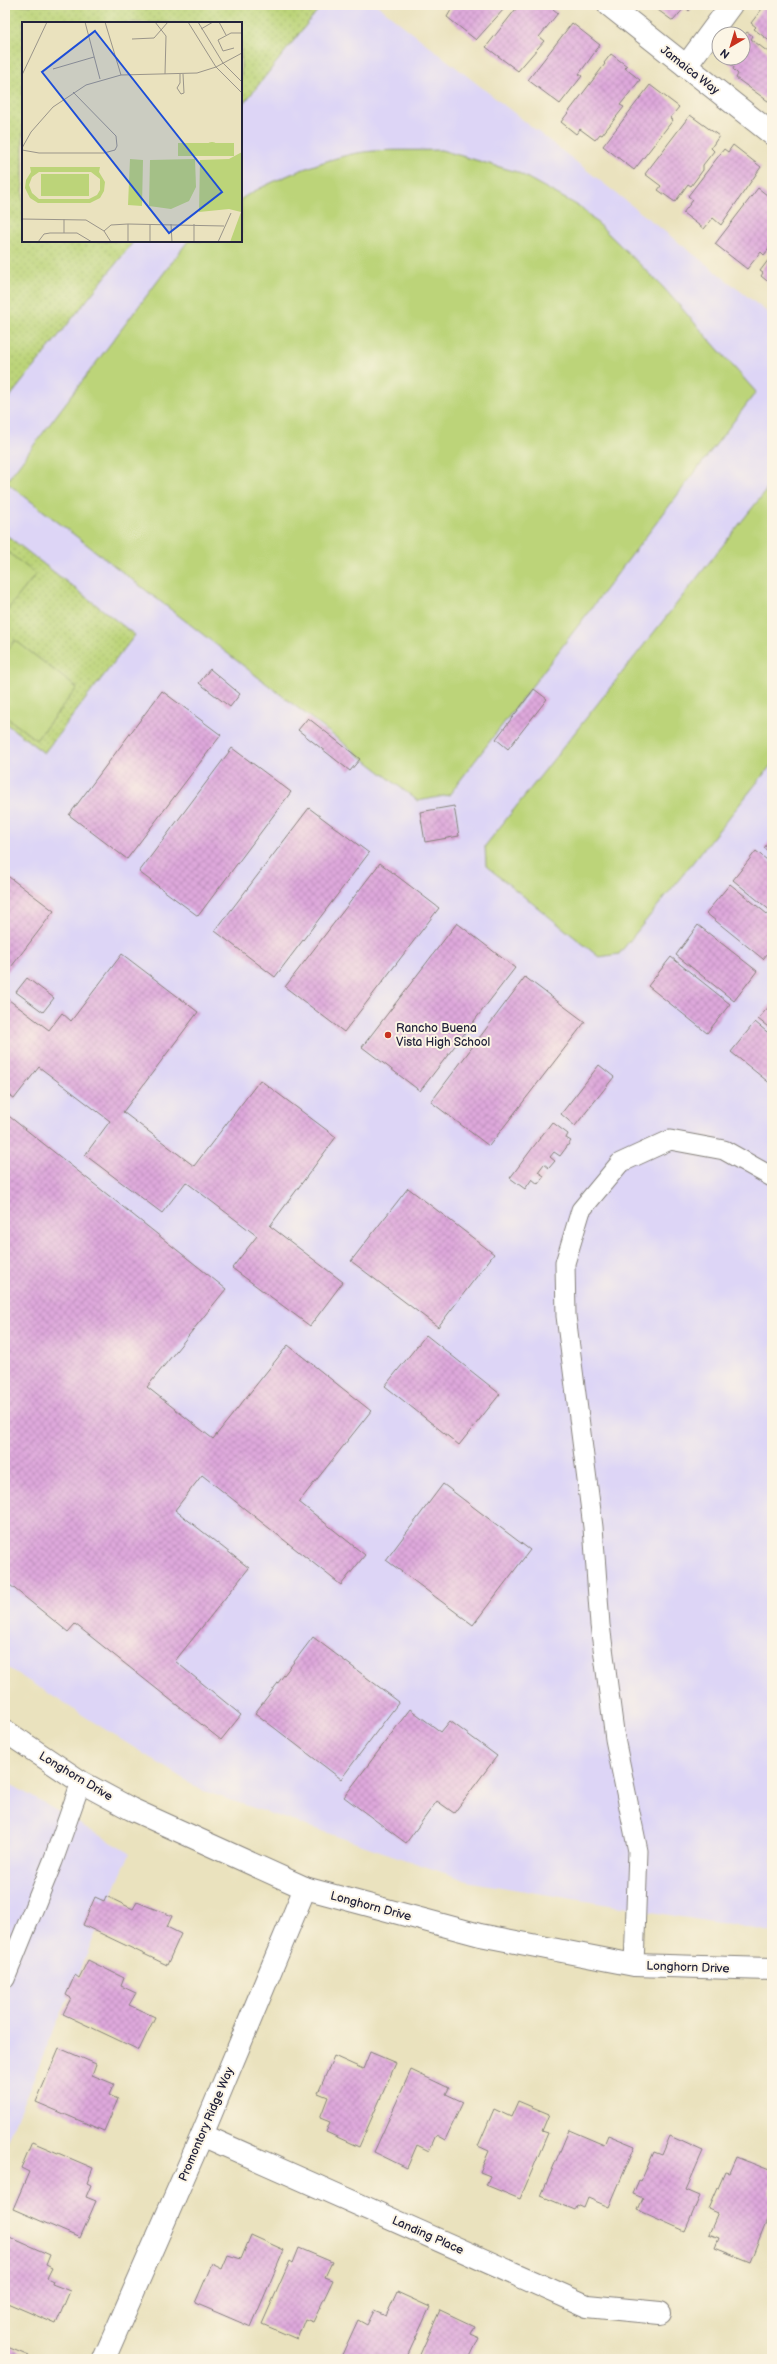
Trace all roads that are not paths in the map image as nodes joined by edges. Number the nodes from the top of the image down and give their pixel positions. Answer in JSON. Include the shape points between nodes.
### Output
{"nodes":[{"id":1,"x":609,"y":5,"type":"edge"},
{"id":2,"x":730,"y":5,"type":"edge"},
{"id":3,"x":686,"y":66,"type":"junction"},
{"id":4,"x":772,"y":134,"type":"edge"},
{"id":5,"x":772,"y":1177,"type":"edge"},
{"id":6,"x":5,"y":1731,"type":"edge"},
{"id":7,"x":82,"y":1782,"type":"junction"},
{"id":8,"x":306,"y":1888,"type":"junction"},
{"id":9,"x":634,"y":1965,"type":"junction"},
{"id":10,"x":772,"y":1969,"type":"edge"},
{"id":11,"x":5,"y":1979,"type":"edge"},
{"id":12,"x":202,"y":2135,"type":"junction"},
{"id":13,"x":660,"y":2314,"type":"dead end"},
{"id":14,"x":104,"y":2359,"type":"edge"}],
"edges":[{"from":1,"to":3,"type":"street","name":"Jamaica Way"},
{"from":2,"to":3,"type":"street"},
{"from":3,"to":4,"type":"street","name":"Jamaica Way"},
{"from":5,"to":9,"type":"lane","via":[[724,1150],[670,1140],[620,1163],[581,1210],[565,1263],[566,1316],[593,1527],[601,1633],[615,1739],[638,1851]]},
{"from":6,"to":7,"type":"street","name":"Longhorn Drive"},
{"from":7,"to":8,"type":"street","name":"Longhorn Drive","via":[[131,1809]]},
{"from":7,"to":11,"type":"lane"},
{"from":8,"to":9,"type":"street","name":"Longhorn Drive","via":[[480,1935]]},
{"from":8,"to":12,"type":"street","name":"Promontory Ridge Way"},
{"from":9,"to":10,"type":"street","name":"Longhorn Drive"},
{"from":12,"to":13,"type":"street","name":"Landing Place","via":[[587,2306]]},
{"from":12,"to":14,"type":"street","name":"Promontory Ridge Way"}]}
